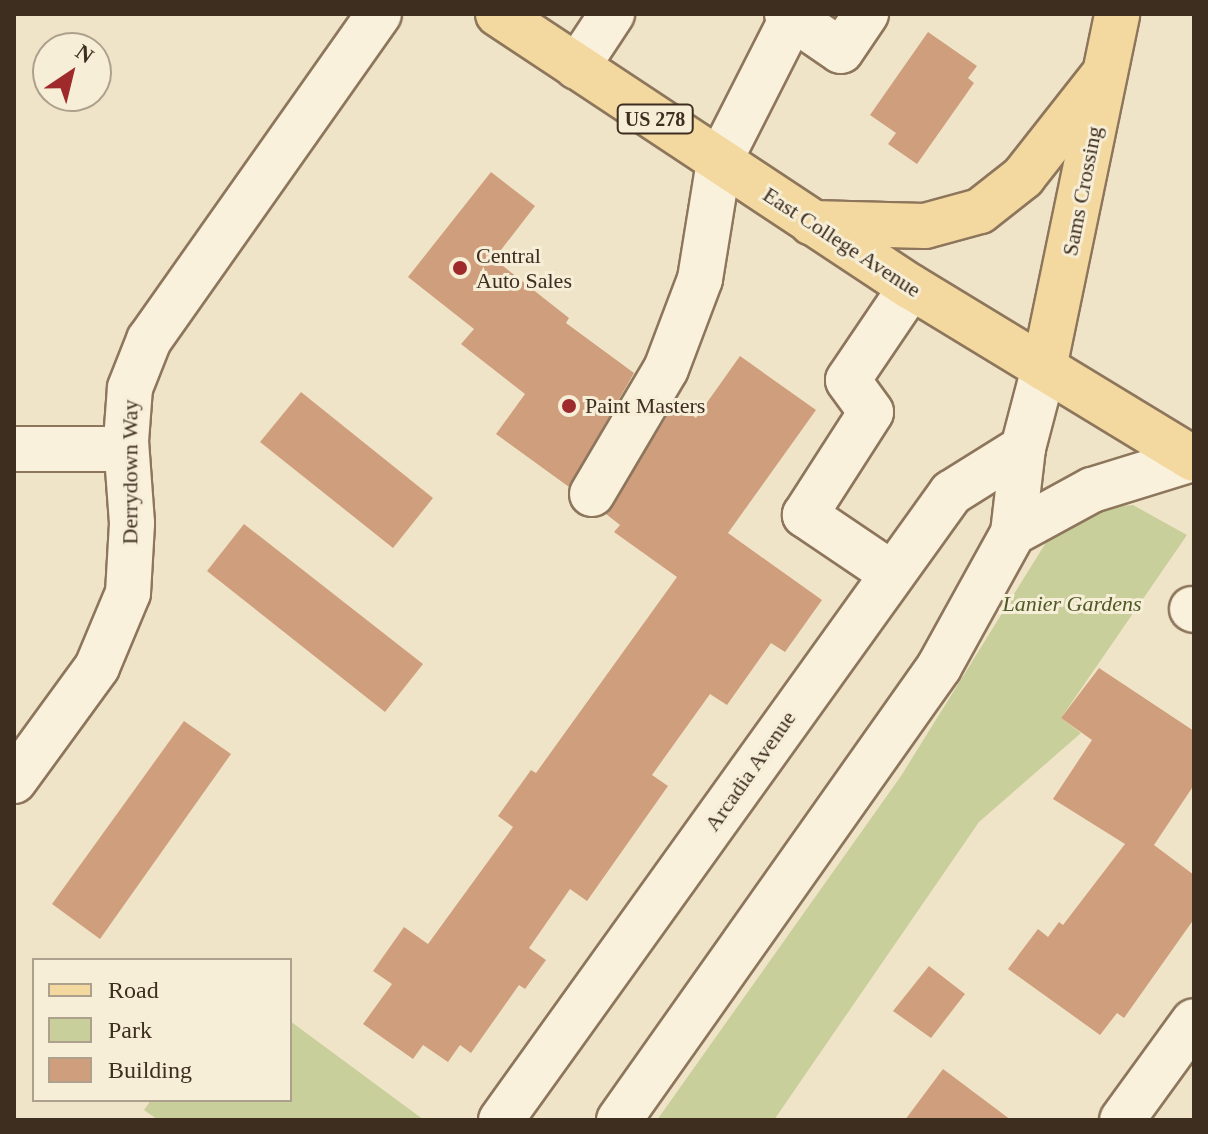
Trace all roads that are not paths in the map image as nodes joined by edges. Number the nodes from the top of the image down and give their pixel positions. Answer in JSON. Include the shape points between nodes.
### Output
{"nodes":[{"id":1,"x":379,"y":14,"type":"edge"},
{"id":2,"x":498,"y":14,"type":"edge"},
{"id":3,"x":612,"y":14,"type":"edge"},
{"id":4,"x":866,"y":14,"type":"edge"},
{"id":5,"x":1117,"y":14,"type":"edge"},
{"id":6,"x":790,"y":16,"type":"edge"},
{"id":7,"x":577,"y":67,"type":"junction"},
{"id":8,"x":1105,"y":73,"type":"junction"},
{"id":9,"x":719,"y":162,"type":"junction"},
{"id":10,"x":812,"y":223,"type":"junction"},
{"id":11,"x":911,"y":287,"type":"junction"},
{"id":12,"x":1044,"y":368,"type":"junction"},
{"id":13,"x":1023,"y":448,"type":"junction"},
{"id":14,"x":14,"y":449,"type":"edge"},
{"id":15,"x":126,"y":449,"type":"junction"},
{"id":16,"x":1194,"y":459,"type":"edge"},
{"id":17,"x":592,"y":494,"type":"dead end"},
{"id":18,"x":1013,"y":533,"type":"junction"},
{"id":19,"x":891,"y":573,"type":"junction"},
{"id":20,"x":14,"y":781,"type":"edge"},
{"id":21,"x":1194,"y":1021,"type":"edge"},
{"id":22,"x":501,"y":1120,"type":"edge"},
{"id":23,"x":619,"y":1120,"type":"edge"},
{"id":24,"x":1122,"y":1120,"type":"edge"}],
"edges":[{"from":1,"to":15,"type":"street","name":"Derrydown Way","via":[[149,340],[130,388]]},
{"from":2,"to":7,"type":"main road","name":"East College Avenue","number":"US 278"},
{"from":3,"to":7,"type":"street"},
{"from":4,"to":6,"type":"street","via":[[841,51]]},
{"from":5,"to":8,"type":"main road","name":"Sams Crossing"},
{"from":6,"to":9,"type":"street"},
{"from":7,"to":9,"type":"main road","name":"East College Avenue","number":"US 278"},
{"from":8,"to":10,"type":"main road","via":[[1023,177],[980,211],[925,226]]},
{"from":8,"to":12,"type":"main road","name":"Sams Crossing"},
{"from":9,"to":10,"type":"main road","name":"East College Avenue","number":"US 278"},
{"from":9,"to":17,"type":"street","via":[[700,279],[666,369]]},
{"from":10,"to":11,"type":"main road","name":"East College Avenue","number":"US 278"},
{"from":11,"to":12,"type":"main road","name":"East College Avenue","number":"US 278"},
{"from":11,"to":19,"type":"street","via":[[848,380],[871,412],[805,515]]},
{"from":12,"to":13,"type":"street"},
{"from":12,"to":16,"type":"main road","name":"East College Avenue","number":"US 278"},
{"from":13,"to":18,"type":"street"},
{"from":13,"to":19,"type":"street","name":"Arcadia Avenue","via":[[951,493]]},
{"from":14,"to":15,"type":"street"},
{"from":15,"to":20,"type":"street","name":"Derrydown Way","via":[[132,523],[128,593],[97,667]]},
{"from":16,"to":18,"type":"street","via":[[1092,490]]},
{"from":18,"to":23,"type":"street","via":[[939,667],[864,780]]},
{"from":19,"to":22,"type":"street","name":"Arcadia Avenue"},
{"from":21,"to":24,"type":"street"}]}
